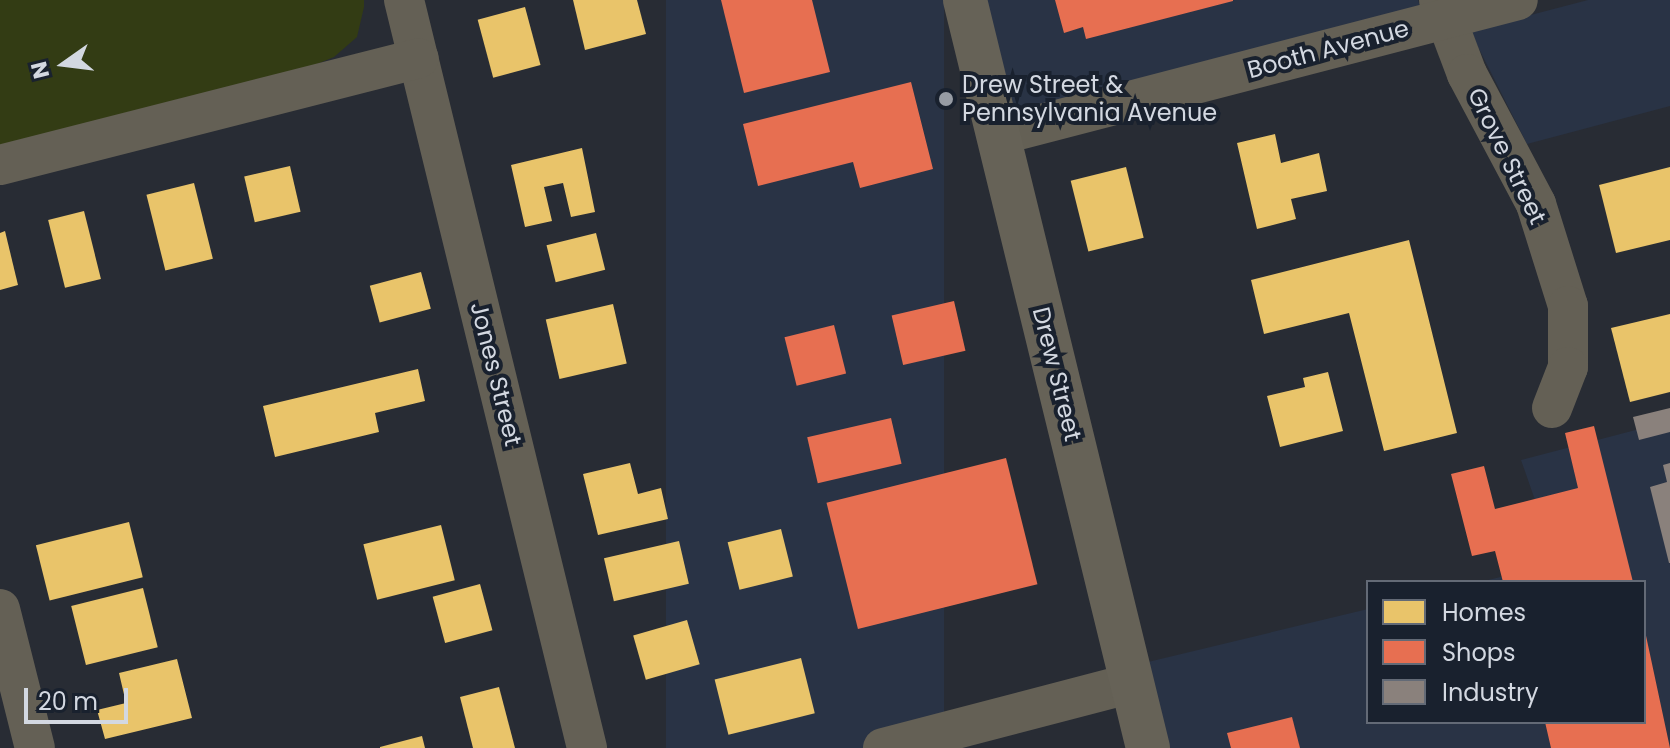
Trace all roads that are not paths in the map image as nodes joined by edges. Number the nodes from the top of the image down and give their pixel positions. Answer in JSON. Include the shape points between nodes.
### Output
{"nodes":[{"id":1,"x":404,"y":0,"type":"edge"},
{"id":2,"x":965,"y":0,"type":"edge"},
{"id":3,"x":1518,"y":0,"type":"edge"},
{"id":4,"x":1441,"y":10,"type":"edge"},
{"id":5,"x":419,"y":58,"type":"junction"},
{"id":6,"x":999,"y":135,"type":"junction"},
{"id":7,"x":0,"y":165,"type":"edge"},
{"id":8,"x":1552,"y":408,"type":"dead end"},
{"id":9,"x":0,"y":609,"type":"edge"},
{"id":10,"x":1132,"y":683,"type":"junction"},
{"id":11,"x":35,"y":748,"type":"edge"},
{"id":12,"x":587,"y":748,"type":"edge"},
{"id":13,"x":883,"y":748,"type":"edge"},
{"id":14,"x":1148,"y":748,"type":"edge"}],
"edges":[{"from":1,"to":5,"type":"street","name":"Jones Street"},
{"from":2,"to":6,"type":"main road","name":"Drew Street"},
{"from":3,"to":4,"type":"street","name":"Booth Avenue"},
{"from":4,"to":6,"type":"street","name":"Booth Avenue"},
{"from":4,"to":8,"type":"street","name":"Grove Street","via":[[1536,204],[1568,306],[1568,367]]},
{"from":5,"to":7,"type":"street"},
{"from":5,"to":12,"type":"street","name":"Jones Street"},
{"from":6,"to":10,"type":"main road","name":"Drew Street"},
{"from":9,"to":11,"type":"street"},
{"from":10,"to":13,"type":"street"},
{"from":10,"to":14,"type":"main road","name":"Drew Street"}]}
